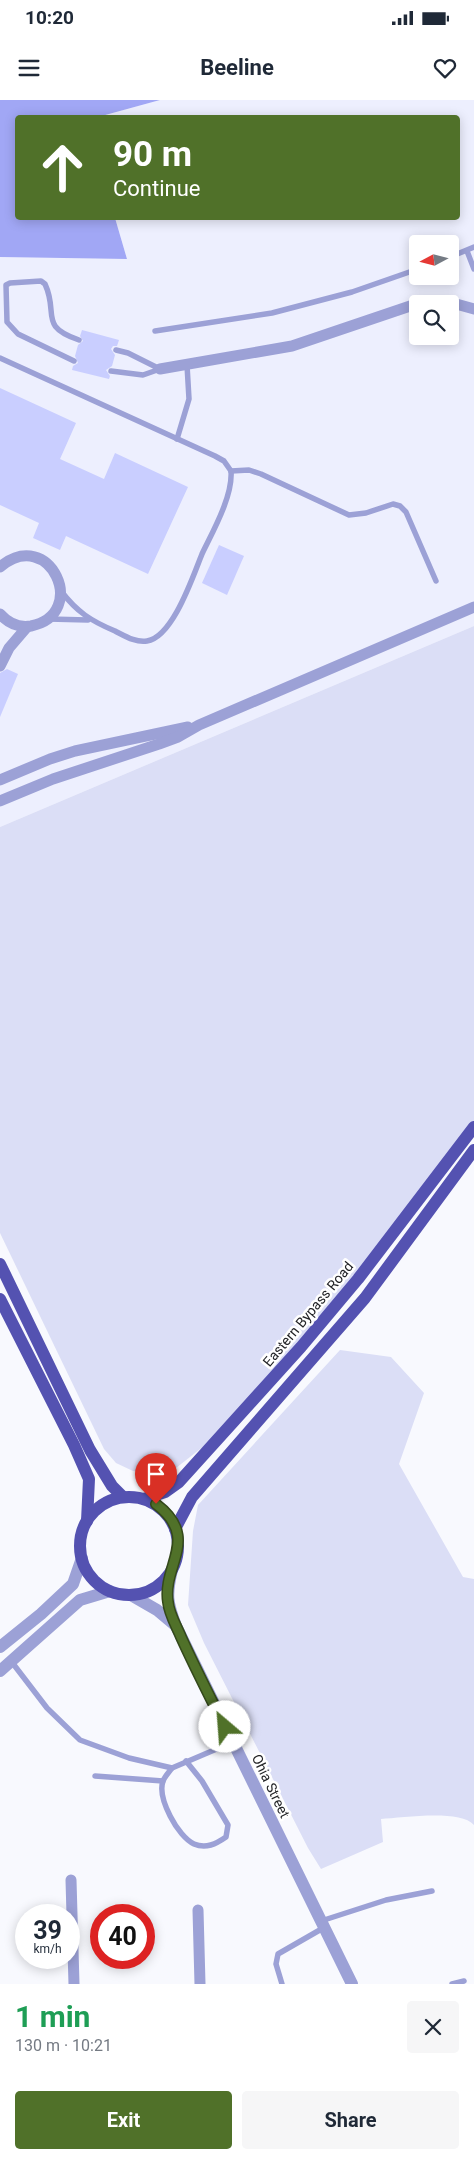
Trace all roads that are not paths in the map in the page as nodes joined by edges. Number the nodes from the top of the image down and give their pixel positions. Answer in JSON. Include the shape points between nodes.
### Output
{"nodes":[{"id":1,"x":474,"y":247,"type":"edge"},
{"id":2,"x":467,"y":251,"type":"junction"},
{"id":3,"x":459,"y":254,"type":"edge"},
{"id":4,"x":474,"y":270,"type":"edge"},
{"id":5,"x":409,"y":272,"type":"edge"},
{"id":6,"x":474,"y":309,"type":"edge"},
{"id":7,"x":156,"y":331,"type":"dead end"},
{"id":8,"x":80,"y":340,"type":"dead end"},
{"id":9,"x":116,"y":350,"type":"dead end"},
{"id":10,"x":0,"y":358,"type":"edge"},
{"id":11,"x":74,"y":362,"type":"dead end"},
{"id":12,"x":187,"y":365,"type":"junction"},
{"id":13,"x":160,"y":369,"type":"junction"},
{"id":14,"x":111,"y":371,"type":"dead end"},
{"id":15,"x":177,"y":439,"type":"junction"},
{"id":16,"x":232,"y":471,"type":"junction"},
{"id":17,"x":2,"y":564,"type":"edge"},
{"id":18,"x":436,"y":581,"type":"dead end"},
{"id":19,"x":61,"y":591,"type":"junction"},
{"id":20,"x":474,"y":607,"type":"edge"},
{"id":21,"x":0,"y":614,"type":"edge"},
{"id":22,"x":47,"y":619,"type":"junction"},
{"id":23,"x":90,"y":620,"type":"junction"},
{"id":24,"x":26,"y":626,"type":"junction"},
{"id":25,"x":0,"y":666,"type":"edge"},
{"id":26,"x":199,"y":724,"type":"junction"},
{"id":27,"x":0,"y":780,"type":"edge"},
{"id":28,"x":0,"y":801,"type":"edge"},
{"id":29,"x":474,"y":1127,"type":"edge"},
{"id":30,"x":474,"y":1150,"type":"edge"},
{"id":31,"x":0,"y":1264,"type":"edge"},
{"id":32,"x":0,"y":1299,"type":"edge"},
{"id":33,"x":124,"y":1497,"type":"junction"},
{"id":34,"x":144,"y":1499,"type":"junction"},
{"id":35,"x":86,"y":1521,"type":"junction"},
{"id":36,"x":175,"y":1529,"type":"junction"},
{"id":37,"x":82,"y":1558,"type":"junction"},
{"id":38,"x":172,"y":1570,"type":"junction"},
{"id":39,"x":110,"y":1591,"type":"junction"},
{"id":40,"x":131,"y":1595,"type":"junction"},
{"id":41,"x":176,"y":1626,"type":"junction"},
{"id":42,"x":0,"y":1647,"type":"edge"},
{"id":43,"x":11,"y":1661,"type":"junction"},
{"id":44,"x":0,"y":1671,"type":"edge"},
{"id":45,"x":233,"y":1742,"type":"junction"},
{"id":46,"x":186,"y":1761,"type":"junction"},
{"id":47,"x":172,"y":1768,"type":"junction"},
{"id":48,"x":96,"y":1776,"type":"dead end"},
{"id":49,"x":163,"y":1781,"type":"junction"},
{"id":50,"x":71,"y":1880,"type":"dead end"},
{"id":51,"x":432,"y":1891,"type":"dead end"},
{"id":52,"x":198,"y":1910,"type":"dead end"},
{"id":53,"x":323,"y":1924,"type":"junction"},
{"id":54,"x":464,"y":1981,"type":"dead end"},
{"id":55,"x":74,"y":1984,"type":"edge"},
{"id":56,"x":200,"y":1984,"type":"edge"},
{"id":57,"x":282,"y":1984,"type":"edge"},
{"id":58,"x":352,"y":1984,"type":"edge"},
{"id":59,"x":452,"y":1984,"type":"edge"}],
"edges":[{"from":1,"to":2,"type":"lane"},
{"from":2,"to":3,"type":"lane"},
{"from":2,"to":4,"type":"lane"},
{"from":5,"to":7,"type":"lane","via":[[352,292],[272,313]]},
{"from":6,"to":12,"type":"street","via":[[449,302],[422,302],[308,341]]},
{"from":8,"to":11,"type":"lane","via":[[59,332],[54,326],[46,284],[41,281],[6,285],[7,322],[11,329]]},
{"from":9,"to":13,"type":"lane"},
{"from":10,"to":15,"type":"lane"},
{"from":12,"to":13,"type":"street"},
{"from":12,"to":15,"type":"lane","via":[[189,399]]},
{"from":13,"to":14,"type":"lane","via":[[143,375]]},
{"from":15,"to":16,"type":"lane","via":[[224,461]]},
{"from":16,"to":18,"type":"lane","via":[[248,470],[261,474],[349,515],[393,504],[400,506],[406,512]]},
{"from":16,"to":23,"type":"lane","via":[[218,520],[162,635],[140,641]]},
{"from":17,"to":19,"type":"street","via":[[18,556],[40,559],[56,574]]},
{"from":19,"to":22,"type":"street","via":[[57,608]]},
{"from":19,"to":23,"type":"lane"},
{"from":20,"to":26,"type":"street"},
{"from":21,"to":24,"type":"street","via":[[15,625]]},
{"from":22,"to":23,"type":"lane"},
{"from":22,"to":24,"type":"street"},
{"from":24,"to":25,"type":"street"},
{"from":26,"to":27,"type":"street","via":[[75,751]]},
{"from":26,"to":28,"type":"street","via":[[178,737]]},
{"from":29,"to":34,"type":"main road","name":"Eastern Bypass Road","via":[[364,1271],[301,1347],[179,1482],[165,1492]]},
{"from":30,"to":36,"type":"main road","via":[[365,1298],[192,1497]]},
{"from":31,"to":33,"type":"main road","via":[[90,1450],[112,1486]]},
{"from":32,"to":35,"type":"main road","via":[[89,1479]]},
{"from":33,"to":34,"type":"main road"},
{"from":33,"to":35,"type":"main road","via":[[102,1505]]},
{"from":34,"to":36,"type":"main road","via":[[161,1508]]},
{"from":35,"to":37,"type":"main road","via":[[81,1536]]},
{"from":36,"to":38,"type":"main road","via":[[178,1549]]},
{"from":37,"to":39,"type":"main road","via":[[92,1578]]},
{"from":37,"to":42,"type":"street","via":[[73,1584]]},
{"from":38,"to":40,"type":"main road","via":[[158,1586],[145,1593]]},
{"from":38,"to":41,"type":"street","name":"Ohia Street","via":[[168,1602]]},
{"from":39,"to":40,"type":"main road"},
{"from":39,"to":43,"type":"street","via":[[80,1600]]},
{"from":40,"to":41,"type":"street"},
{"from":41,"to":45,"type":"street","name":"Ohia Street"},
{"from":43,"to":44,"type":"street"},
{"from":43,"to":47,"type":"lane","via":[[47,1708],[80,1740],[129,1758]]},
{"from":45,"to":46,"type":"lane"},
{"from":45,"to":53,"type":"street","name":"Ohia Street"},
{"from":46,"to":47,"type":"lane"},
{"from":46,"to":49,"type":"lane","via":[[228,1825],[226,1837],[216,1845],[192,1843],[164,1805]]},
{"from":47,"to":49,"type":"lane"},
{"from":48,"to":49,"type":"lane"},
{"from":50,"to":55,"type":"street"},
{"from":51,"to":53,"type":"lane","via":[[386,1900]]},
{"from":52,"to":56,"type":"street"},
{"from":53,"to":57,"type":"lane","via":[[278,1954],[276,1964]]},
{"from":53,"to":58,"type":"street","name":"Ohia Street"},
{"from":54,"to":59,"type":"lane"}]}
